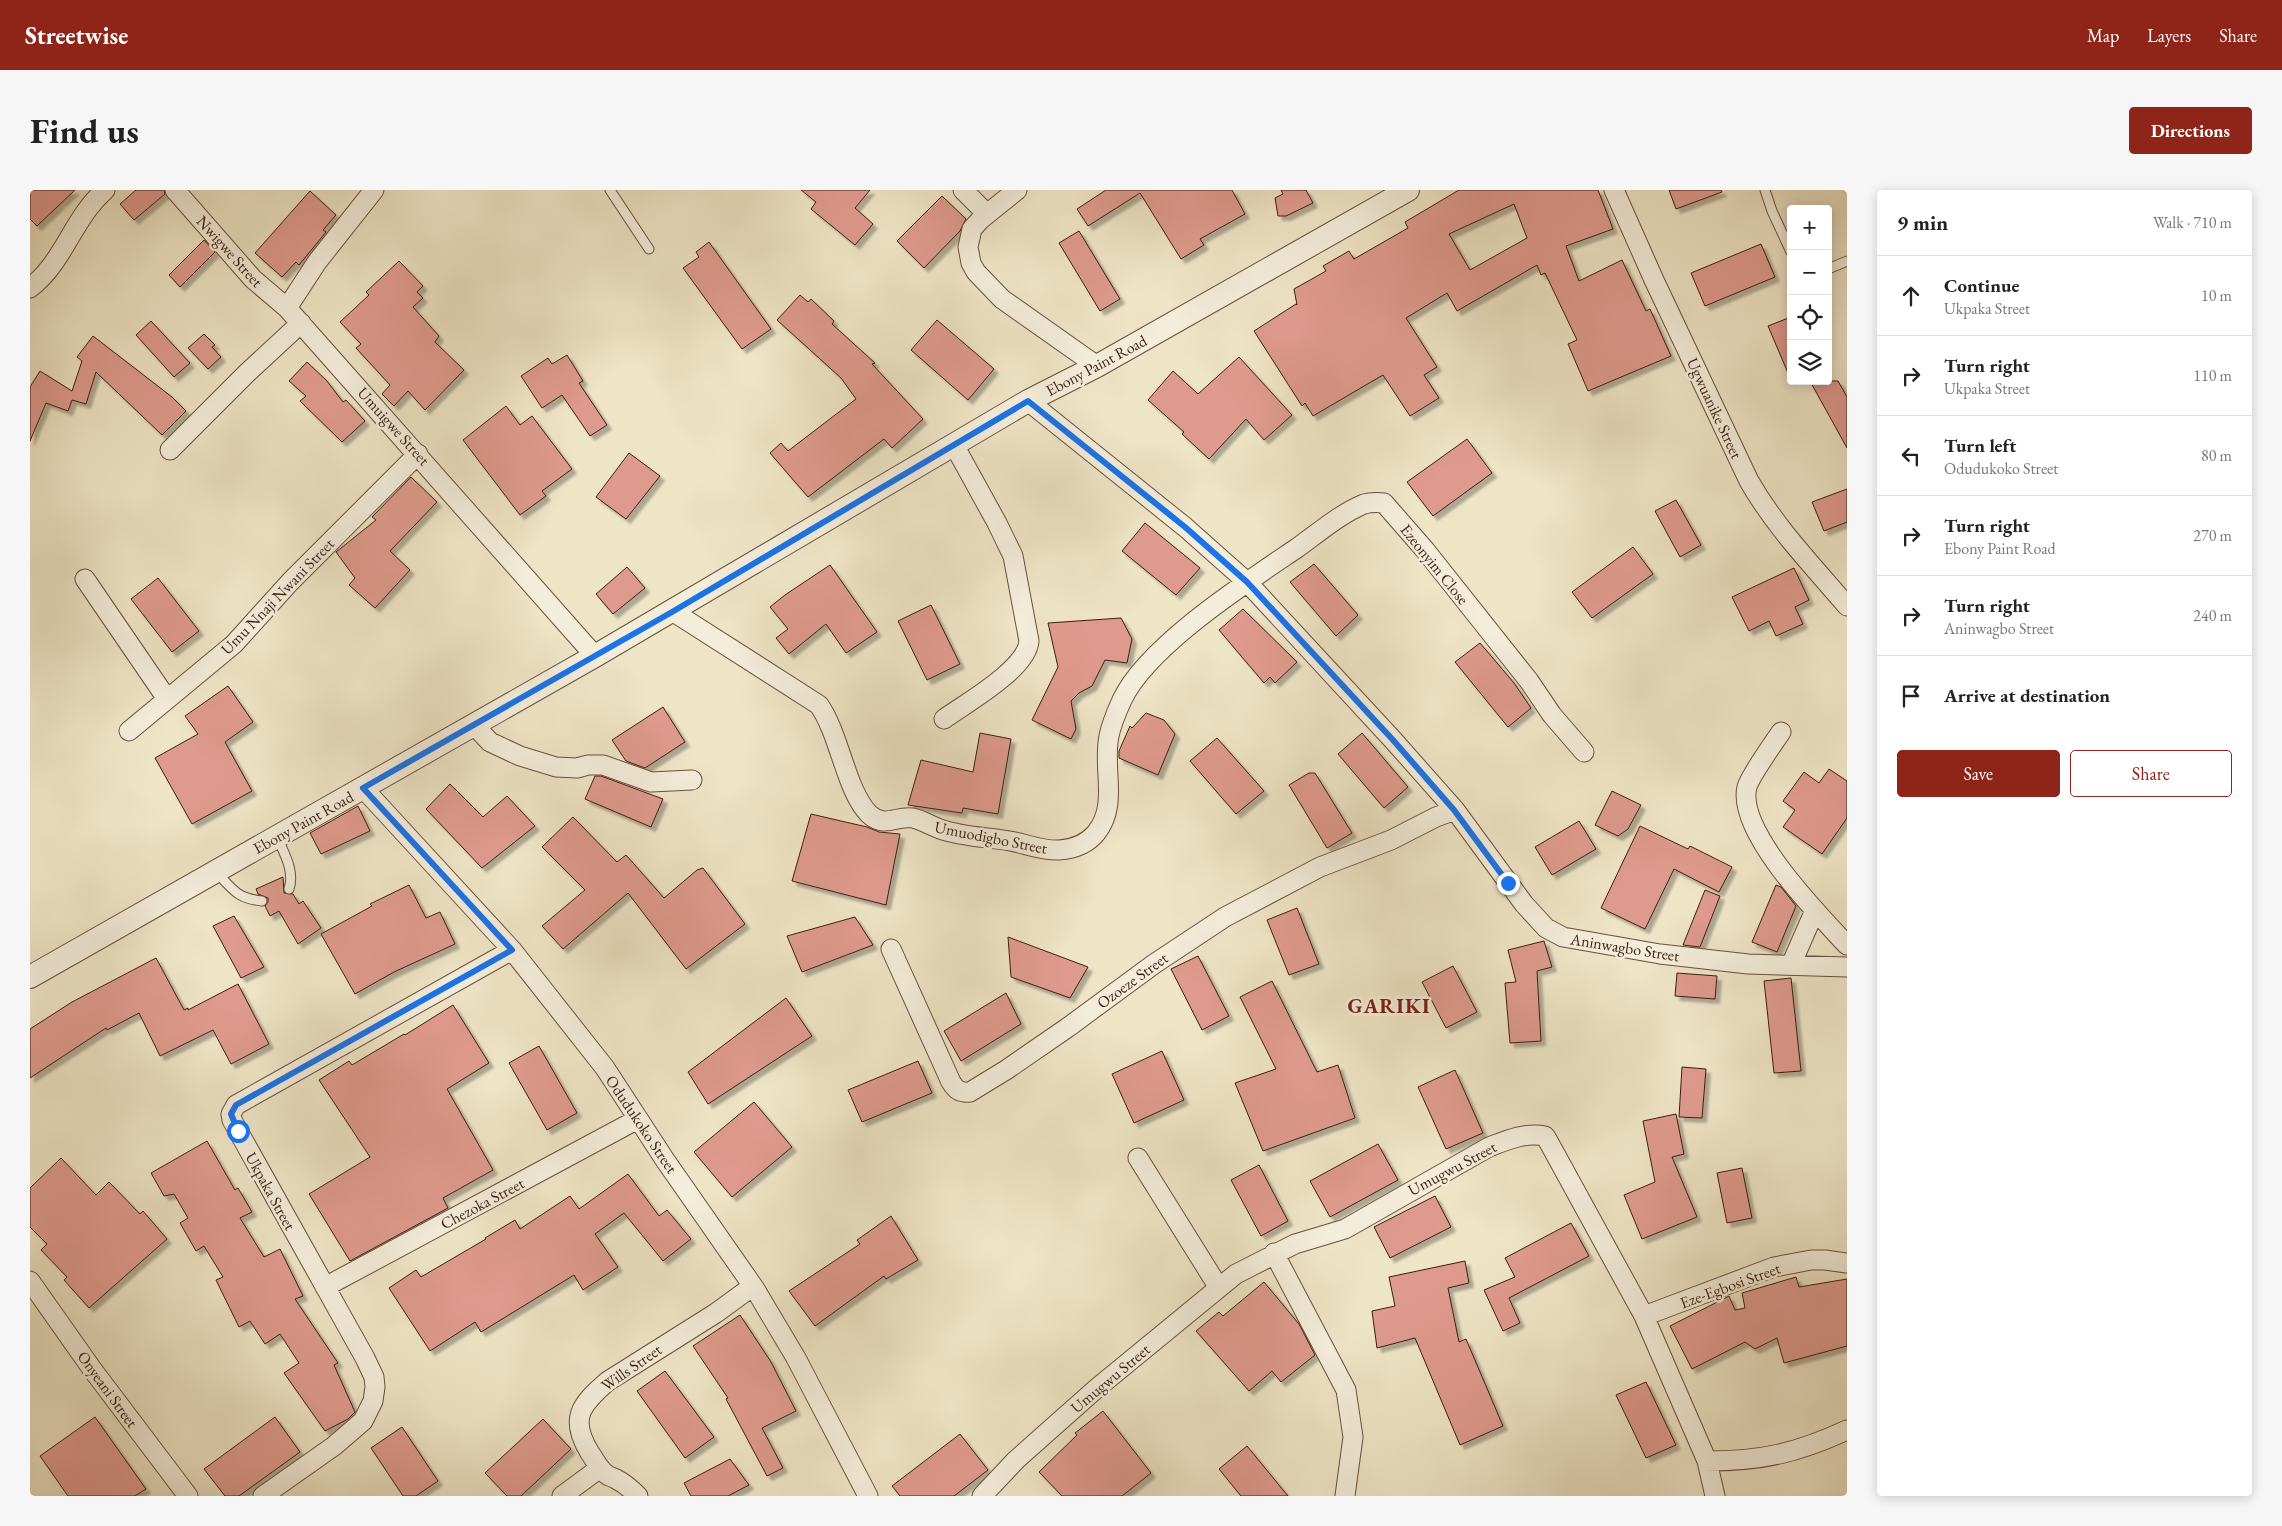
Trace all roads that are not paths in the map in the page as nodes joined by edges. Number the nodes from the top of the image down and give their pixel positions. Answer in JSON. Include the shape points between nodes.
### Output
{"nodes":[{"id":1,"x":105,"y":190,"type":"edge"},
{"id":2,"x":175,"y":190,"type":"edge"},
{"id":3,"x":374,"y":190,"type":"edge"},
{"id":4,"x":610,"y":190,"type":"edge"},
{"id":5,"x":963,"y":190,"type":"edge"},
{"id":6,"x":1017,"y":190,"type":"edge"},
{"id":7,"x":1408,"y":190,"type":"edge"},
{"id":8,"x":1614,"y":190,"type":"edge"},
{"id":9,"x":1766,"y":190,"type":"edge"},
{"id":10,"x":987,"y":214,"type":"junction"},
{"id":11,"x":649,"y":249,"type":"dead end"},
{"id":12,"x":1790,"y":250,"type":"edge"},
{"id":13,"x":1847,"y":262,"type":"edge"},
{"id":14,"x":1832,"y":268,"type":"edge"},
{"id":15,"x":30,"y":288,"type":"edge"},
{"id":16,"x":288,"y":308,"type":"junction"},
{"id":17,"x":302,"y":323,"type":"junction"},
{"id":18,"x":1097,"y":366,"type":"junction"},
{"id":19,"x":1028,"y":401,"type":"junction"},
{"id":20,"x":954,"y":445,"type":"junction"},
{"id":21,"x":170,"y":450,"type":"dead end"},
{"id":22,"x":418,"y":454,"type":"junction"},
{"id":23,"x":85,"y":579,"type":"dead end"},
{"id":24,"x":1247,"y":582,"type":"junction"},
{"id":25,"x":1847,"y":606,"type":"edge"},
{"id":26,"x":672,"y":612,"type":"junction"},
{"id":27,"x":595,"y":656,"type":"junction"},
{"id":28,"x":167,"y":699,"type":"junction"},
{"id":29,"x":944,"y":719,"type":"dead end"},
{"id":30,"x":474,"y":725,"type":"junction"},
{"id":31,"x":129,"y":731,"type":"dead end"},
{"id":32,"x":1781,"y":732,"type":"dead end"},
{"id":33,"x":1584,"y":752,"type":"dead end"},
{"id":34,"x":692,"y":780,"type":"dead end"},
{"id":35,"x":363,"y":788,"type":"junction"},
{"id":36,"x":1454,"y":810,"type":"junction"},
{"id":37,"x":277,"y":837,"type":"junction"},
{"id":38,"x":216,"y":871,"type":"junction"},
{"id":39,"x":289,"y":888,"type":"dead end"},
{"id":40,"x":262,"y":901,"type":"dead end"},
{"id":41,"x":1815,"y":910,"type":"junction"},
{"id":42,"x":1847,"y":945,"type":"edge"},
{"id":43,"x":891,"y":949,"type":"dead end"},
{"id":44,"x":512,"y":950,"type":"junction"},
{"id":45,"x":1791,"y":965,"type":"junction"},
{"id":46,"x":1847,"y":967,"type":"edge"},
{"id":47,"x":30,"y":976,"type":"edge"},
{"id":48,"x":638,"y":1120,"type":"junction"},
{"id":49,"x":1138,"y":1158,"type":"dead end"},
{"id":50,"x":1274,"y":1253,"type":"junction"},
{"id":51,"x":1847,"y":1264,"type":"edge"},
{"id":52,"x":30,"y":1281,"type":"edge"},
{"id":53,"x":753,"y":1286,"type":"junction"},
{"id":54,"x":325,"y":1287,"type":"junction"},
{"id":55,"x":1219,"y":1288,"type":"junction"},
{"id":56,"x":1644,"y":1316,"type":"junction"},
{"id":57,"x":1847,"y":1430,"type":"edge"},
{"id":58,"x":1707,"y":1461,"type":"junction"},
{"id":59,"x":600,"y":1468,"type":"junction"},
{"id":60,"x":188,"y":1496,"type":"edge"},
{"id":61,"x":263,"y":1496,"type":"edge"},
{"id":62,"x":562,"y":1496,"type":"edge"},
{"id":63,"x":638,"y":1496,"type":"edge"},
{"id":64,"x":868,"y":1496,"type":"edge"},
{"id":65,"x":982,"y":1496,"type":"edge"},
{"id":66,"x":1345,"y":1496,"type":"edge"},
{"id":67,"x":1715,"y":1496,"type":"edge"}],
"edges":[{"from":1,"to":15,"type":"street","via":[[80,220],[45,277]]},
{"from":2,"to":16,"type":"street","name":"Nwigwe Street","via":[[253,278]]},
{"from":3,"to":16,"type":"street","via":[[317,262]]},
{"from":4,"to":11,"type":"lane"},
{"from":5,"to":10,"type":"street"},
{"from":6,"to":10,"type":"street"},
{"from":7,"to":18,"type":"street","name":"Ebony Paint Road"},
{"from":8,"to":25,"type":"street","name":"Ugwuanike Street","via":[[1764,507]]},
{"from":9,"to":12,"type":"lane","via":[[1772,212]]},
{"from":10,"to":18,"type":"street","via":[[972,229],[968,239],[971,263],[976,272],[1002,299]]},
{"from":13,"to":14,"type":"lane"},
{"from":16,"to":17,"type":"street","name":"Umuigwe Street"},
{"from":17,"to":21,"type":"street"},
{"from":17,"to":22,"type":"street","name":"Umuigwe Street"},
{"from":18,"to":19,"type":"street","name":"Ebony Paint Road"},
{"from":19,"to":20,"type":"street","name":"Ebony Paint Road"},
{"from":19,"to":24,"type":"street","name":"Aninwagbo Street","via":[[1185,527]]},
{"from":20,"to":26,"type":"street","name":"Ebony Paint Road"},
{"from":20,"to":29,"type":"street","via":[[998,522],[1013,556],[1029,648],[1018,664]]},
{"from":22,"to":27,"type":"street","name":"Umuigwe Street"},
{"from":22,"to":28,"type":"street","name":"Umu Nnaji Nwani Street","via":[[290,582],[234,644]]},
{"from":23,"to":28,"type":"street"},
{"from":24,"to":26,"type":"street","name":"Umuodigbo Street","via":[[1193,623],[1132,680],[1109,734],[1106,817],[1088,842],[1059,850],[956,833],[907,817],[892,822],[872,817],[860,802],[831,726],[819,705]]},
{"from":24,"to":33,"type":"street","name":"Ezeonyim Close","via":[[1364,504],[1384,503],[1425,550]]},
{"from":24,"to":36,"type":"street","name":"Aninwagbo Street"},
{"from":26,"to":27,"type":"street","name":"Ebony Paint Road"},
{"from":27,"to":30,"type":"street","name":"Ebony Paint Road"},
{"from":28,"to":31,"type":"street","name":"Umu Nnaji Nwani Street"},
{"from":30,"to":34,"type":"street","via":[[490,742],[556,768],[603,765],[651,782]]},
{"from":30,"to":35,"type":"street","name":"Ebony Paint Road"},
{"from":32,"to":41,"type":"street","via":[[1747,788],[1748,808],[1762,840]]},
{"from":35,"to":37,"type":"street","name":"Ebony Paint Road"},
{"from":35,"to":44,"type":"street","name":"Odudukoko Street"},
{"from":36,"to":43,"type":"street","name":"Ozoeze Street","via":[[1391,840],[1326,864],[1225,917],[970,1092],[956,1089],[951,1082]]},
{"from":36,"to":45,"type":"street","name":"Aninwagbo Street","via":[[1529,910],[1546,928],[1563,937],[1660,954],[1748,964]]},
{"from":37,"to":38,"type":"street","name":"Ebony Paint Road"},
{"from":37,"to":39,"type":"lane","via":[[290,868],[292,880]]},
{"from":38,"to":40,"type":"lane","via":[[239,896]]},
{"from":38,"to":47,"type":"street","name":"Ebony Paint Road"},
{"from":41,"to":42,"type":"street"},
{"from":41,"to":45,"type":"street"},
{"from":44,"to":48,"type":"street","name":"Odudukoko Street","via":[[605,1068]]},
{"from":44,"to":54,"type":"street","name":"Ukpaka Street","via":[[232,1110],[232,1120]]},
{"from":45,"to":46,"type":"street","name":"Aninwagbo Street"},
{"from":48,"to":53,"type":"street","name":"Odudukoko Street"},
{"from":48,"to":54,"type":"street","name":"Chezoka Street"},
{"from":49,"to":55,"type":"street"},
{"from":50,"to":55,"type":"street","name":"Umugwu Street","via":[[1236,1274]]},
{"from":50,"to":56,"type":"street","name":"Umugwu Street","via":[[1345,1229],[1489,1147],[1534,1134],[1547,1139]]},
{"from":50,"to":66,"type":"street","via":[[1346,1390],[1352,1437]]},
{"from":51,"to":56,"type":"street","name":"Eze-Egbosi Street","via":[[1810,1260],[1774,1267]]},
{"from":52,"to":60,"type":"street","name":"Onyeani Street"},
{"from":53,"to":59,"type":"street","name":"Wills Street","via":[[595,1392],[579,1418],[578,1427]]},
{"from":53,"to":64,"type":"street","name":"Odudukoko Street","via":[[796,1358]]},
{"from":54,"to":61,"type":"street","name":"Ukpaka Street","via":[[374,1378],[373,1401],[356,1429]]},
{"from":55,"to":65,"type":"street","name":"Umugwu Street","via":[[1097,1388],[1016,1460]]},
{"from":56,"to":58,"type":"street","name":"Umugwu Street"},
{"from":57,"to":58,"type":"street","via":[[1817,1444],[1762,1459]]},
{"from":58,"to":67,"type":"street","name":"Umugwu Street"},
{"from":59,"to":62,"type":"street"},
{"from":59,"to":63,"type":"street","name":"Wills Street"}]}
